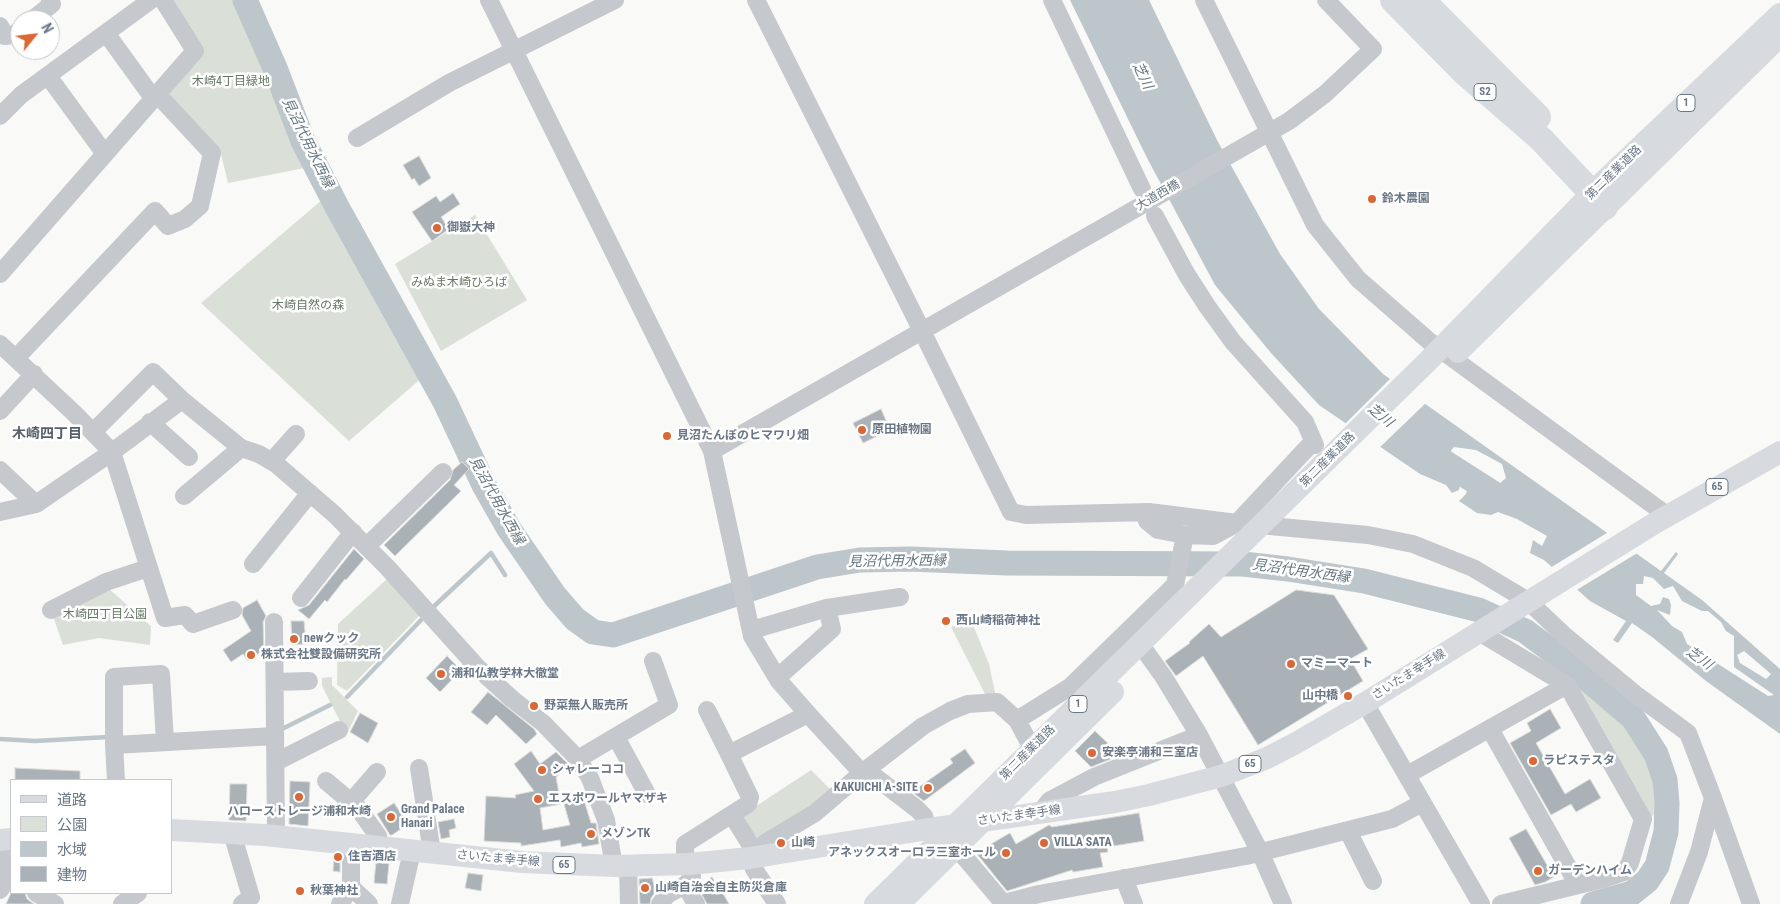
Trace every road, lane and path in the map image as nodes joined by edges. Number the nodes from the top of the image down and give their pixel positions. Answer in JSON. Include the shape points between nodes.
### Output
{"nodes":[{"id":1,"x":50,"y":0,"type":"edge"},
{"id":2,"x":151,"y":0,"type":"edge"},
{"id":3,"x":163,"y":0,"type":"edge"},
{"id":4,"x":489,"y":0,"type":"edge"},
{"id":5,"x":615,"y":0,"type":"edge"},
{"id":6,"x":756,"y":0,"type":"edge"},
{"id":7,"x":1052,"y":0,"type":"edge"},
{"id":8,"x":1204,"y":0,"type":"edge"},
{"id":9,"x":1326,"y":0,"type":"edge"},
{"id":10,"x":1407,"y":4,"type":"edge"},
{"id":11,"x":44,"y":10,"type":"edge"},
{"id":12,"x":1780,"y":14,"type":"edge"},
{"id":13,"x":0,"y":26,"type":"edge"},
{"id":14,"x":106,"y":33,"type":"junction"},
{"id":15,"x":10,"y":35,"type":"edge"},
{"id":16,"x":1780,"y":36,"type":"edge"},
{"id":17,"x":514,"y":50,"type":"junction"},
{"id":18,"x":48,"y":76,"type":"junction"},
{"id":19,"x":155,"y":96,"type":"junction"},
{"id":20,"x":0,"y":116,"type":"edge"},
{"id":21,"x":357,"y":138,"type":"dead end"},
{"id":22,"x":105,"y":154,"type":"junction"},
{"id":23,"x":1142,"y":189,"type":"dead end"},
{"id":24,"x":1604,"y":195,"type":"junction"},
{"id":25,"x":1155,"y":216,"type":"dead end"},
{"id":26,"x":0,"y":274,"type":"edge"},
{"id":27,"x":922,"y":331,"type":"junction"},
{"id":28,"x":0,"y":344,"type":"edge"},
{"id":29,"x":16,"y":358,"type":"junction"},
{"id":30,"x":34,"y":374,"type":"junction"},
{"id":31,"x":182,"y":400,"type":"junction"},
{"id":32,"x":0,"y":411,"type":"edge"},
{"id":33,"x":150,"y":422,"type":"junction"},
{"id":34,"x":93,"y":432,"type":"junction"},
{"id":35,"x":296,"y":434,"type":"dead end"},
{"id":36,"x":241,"y":448,"type":"junction"},
{"id":37,"x":712,"y":451,"type":"junction"},
{"id":38,"x":112,"y":452,"type":"junction"},
{"id":39,"x":1780,"y":452,"type":"edge"},
{"id":40,"x":189,"y":457,"type":"dead end"},
{"id":41,"x":272,"y":461,"type":"junction"},
{"id":42,"x":0,"y":470,"type":"edge"},
{"id":43,"x":442,"y":472,"type":"dead end"},
{"id":44,"x":310,"y":493,"type":"junction"},
{"id":45,"x":184,"y":496,"type":"dead end"},
{"id":46,"x":36,"y":504,"type":"junction"},
{"id":47,"x":0,"y":512,"type":"edge"},
{"id":48,"x":1144,"y":512,"type":"junction"},
{"id":49,"x":1661,"y":520,"type":"junction"},
{"id":50,"x":1237,"y":523,"type":"junction"},
{"id":51,"x":352,"y":532,"type":"junction"},
{"id":52,"x":1184,"y":543,"type":"junction"},
{"id":53,"x":367,"y":546,"type":"junction"},
{"id":54,"x":252,"y":564,"type":"dead end"},
{"id":55,"x":148,"y":568,"type":"junction"},
{"id":56,"x":900,"y":597,"type":"dead end"},
{"id":57,"x":300,"y":598,"type":"dead end"},
{"id":58,"x":1528,"y":601,"type":"junction"},
{"id":59,"x":827,"y":608,"type":"junction"},
{"id":60,"x":51,"y":610,"type":"dead end"},
{"id":61,"x":233,"y":610,"type":"dead end"},
{"id":62,"x":274,"y":622,"type":"dead end"},
{"id":63,"x":1483,"y":629,"type":"junction"},
{"id":64,"x":752,"y":630,"type":"junction"},
{"id":65,"x":1139,"y":643,"type":"junction"},
{"id":66,"x":653,"y":661,"type":"dead end"},
{"id":67,"x":777,"y":678,"type":"junction"},
{"id":68,"x":309,"y":681,"type":"dead end"},
{"id":69,"x":274,"y":682,"type":"junction"},
{"id":70,"x":1566,"y":685,"type":"junction"},
{"id":71,"x":1365,"y":703,"type":"junction"},
{"id":72,"x":707,"y":710,"type":"dead end"},
{"id":73,"x":808,"y":714,"type":"junction"},
{"id":74,"x":1017,"y":720,"type":"junction"},
{"id":75,"x":1490,"y":729,"type":"junction"},
{"id":76,"x":339,"y":730,"type":"dead end"},
{"id":77,"x":1199,"y":734,"type":"junction"},
{"id":78,"x":275,"y":736,"type":"junction"},
{"id":79,"x":616,"y":737,"type":"junction"},
{"id":80,"x":165,"y":742,"type":"junction"},
{"id":81,"x":114,"y":745,"type":"junction"},
{"id":82,"x":1032,"y":748,"type":"junction"},
{"id":83,"x":729,"y":754,"type":"junction"},
{"id":84,"x":578,"y":759,"type":"junction"},
{"id":85,"x":276,"y":762,"type":"junction"},
{"id":86,"x":419,"y":768,"type":"dead end"},
{"id":87,"x":377,"y":772,"type":"dead end"},
{"id":88,"x":862,"y":772,"type":"junction"},
{"id":89,"x":1407,"y":775,"type":"junction"},
{"id":90,"x":1221,"y":776,"type":"junction"},
{"id":91,"x":116,"y":779,"type":"edge"},
{"id":92,"x":326,"y":781,"type":"dead end"},
{"id":93,"x":647,"y":794,"type":"dead end"},
{"id":94,"x":1713,"y":798,"type":"junction"},
{"id":95,"x":351,"y":802,"type":"junction"},
{"id":96,"x":1422,"y":803,"type":"junction"},
{"id":97,"x":1041,"y":812,"type":"junction"},
{"id":98,"x":732,"y":815,"type":"junction"},
{"id":99,"x":983,"y":821,"type":"junction"},
{"id":100,"x":956,"y":825,"type":"junction"},
{"id":101,"x":928,"y":829,"type":"junction"},
{"id":102,"x":172,"y":830,"type":"edge"},
{"id":103,"x":1348,"y":831,"type":"junction"},
{"id":104,"x":232,"y":833,"type":"junction"},
{"id":105,"x":276,"y":836,"type":"junction"},
{"id":106,"x":6,"y":839,"type":"edge"},
{"id":107,"x":352,"y":845,"type":"junction"},
{"id":108,"x":956,"y":847,"type":"junction"},
{"id":109,"x":380,"y":848,"type":"junction"},
{"id":110,"x":422,"y":852,"type":"junction"},
{"id":111,"x":1260,"y":852,"type":"junction"},
{"id":112,"x":754,"y":858,"type":"junction"},
{"id":113,"x":621,"y":866,"type":"junction"},
{"id":114,"x":687,"y":874,"type":"junction"},
{"id":115,"x":1124,"y":878,"type":"junction"},
{"id":116,"x":1373,"y":880,"type":"dead end"},
{"id":117,"x":6,"y":883,"type":"edge"},
{"id":118,"x":1578,"y":885,"type":"junction"},
{"id":119,"x":351,"y":887,"type":"junction"},
{"id":120,"x":38,"y":894,"type":"edge"},
{"id":121,"x":137,"y":894,"type":"edge"},
{"id":122,"x":1004,"y":903,"type":"edge"},
{"id":123,"x":55,"y":904,"type":"edge"},
{"id":124,"x":122,"y":904,"type":"edge"},
{"id":125,"x":242,"y":904,"type":"edge"},
{"id":126,"x":340,"y":904,"type":"edge"},
{"id":127,"x":369,"y":904,"type":"edge"},
{"id":128,"x":400,"y":904,"type":"edge"},
{"id":129,"x":629,"y":904,"type":"edge"},
{"id":130,"x":660,"y":904,"type":"edge"},
{"id":131,"x":696,"y":904,"type":"edge"},
{"id":132,"x":777,"y":904,"type":"edge"},
{"id":133,"x":875,"y":904,"type":"edge"},
{"id":134,"x":899,"y":904,"type":"edge"},
{"id":135,"x":1134,"y":904,"type":"edge"},
{"id":136,"x":1283,"y":904,"type":"edge"},
{"id":137,"x":1480,"y":904,"type":"edge"},
{"id":138,"x":1501,"y":904,"type":"edge"},
{"id":139,"x":1679,"y":904,"type":"edge"},
{"id":140,"x":1751,"y":904,"type":"edge"}],
"edges":[{"from":1,"to":11,"type":"street","via":[[52,4]]},
{"from":2,"to":14,"type":"street"},
{"from":3,"to":19,"type":"street","via":[[195,51]]},
{"from":4,"to":17,"type":"street"},
{"from":5,"to":17,"type":"street"},
{"from":6,"to":27,"type":"street"},
{"from":7,"to":23,"type":"street"},
{"from":8,"to":49,"type":"street","via":[[1315,225],[1358,279],[1429,341]]},
{"from":9,"to":27,"type":"street","name":"大道西橋","via":[[1373,48],[1325,94],[1289,121]]},
{"from":10,"to":24,"type":"highway","number":"S2","via":[[1464,73]]},
{"from":12,"to":24,"type":"main road","name":"第二産業道路","number":"1"},
{"from":13,"to":15,"type":"street","via":[[5,36]]},
{"from":14,"to":18,"type":"street"},
{"from":14,"to":19,"type":"street"},
{"from":16,"to":24,"type":"main road","name":"第二産業道路","number":"1"},
{"from":17,"to":21,"type":"street","via":[[449,82]]},
{"from":17,"to":37,"type":"street"},
{"from":18,"to":20,"type":"street","via":[[21,95]]},
{"from":18,"to":22,"type":"street"},
{"from":19,"to":22,"type":"street"},
{"from":19,"to":29,"type":"street","via":[[212,153],[200,206],[185,219],[168,226],[155,212]]},
{"from":22,"to":26,"type":"street"},
{"from":24,"to":65,"type":"main road","name":"第二産業道路","number":"1","via":[[1431,358],[1211,586]]},
{"from":25,"to":50,"type":"street","via":[[1187,275],[1233,342],[1305,422],[1311,446]]},
{"from":27,"to":37,"type":"street","name":"大道西橋"},
{"from":27,"to":48,"type":"street","via":[[1011,512],[1026,515]]},
{"from":28,"to":29,"type":"street"},
{"from":29,"to":30,"type":"street"},
{"from":30,"to":32,"type":"street"},
{"from":30,"to":34,"type":"street"},
{"from":31,"to":33,"type":"street"},
{"from":31,"to":34,"type":"street","via":[[153,372]]},
{"from":31,"to":36,"type":"street"},
{"from":33,"to":38,"type":"street"},
{"from":33,"to":40,"type":"street"},
{"from":34,"to":38,"type":"street"},
{"from":35,"to":41,"type":"street"},
{"from":36,"to":41,"type":"street"},
{"from":36,"to":45,"type":"street"},
{"from":37,"to":64,"type":"street"},
{"from":38,"to":46,"type":"street"},
{"from":38,"to":55,"type":"street"},
{"from":39,"to":49,"type":"main road","name":"さいたま幸手線","number":"65"},
{"from":41,"to":44,"type":"street"},
{"from":42,"to":46,"type":"street"},
{"from":43,"to":53,"type":"street"},
{"from":44,"to":51,"type":"street"},
{"from":44,"to":54,"type":"street"},
{"from":46,"to":47,"type":"street"},
{"from":48,"to":50,"type":"street"},
{"from":48,"to":52,"type":"street","via":[[1147,521],[1155,528]]},
{"from":49,"to":58,"type":"main road","name":"さいたま幸手線","number":"65"},
{"from":50,"to":52,"type":"street","via":[[1213,536]]},
{"from":50,"to":58,"type":"street","via":[[1368,535],[1413,544],[1473,568]]},
{"from":51,"to":53,"type":"street"},
{"from":51,"to":57,"type":"street"},
{"from":52,"to":65,"type":"street","via":[[1174,585]]},
{"from":53,"to":84,"type":"street","via":[[478,668],[543,723]]},
{"from":55,"to":60,"type":"street","via":[[106,582]]},
{"from":55,"to":61,"type":"street","via":[[165,618],[185,615],[193,624]]},
{"from":56,"to":59,"type":"street"},
{"from":58,"to":63,"type":"main road","name":"さいたま幸手線","number":"65"},
{"from":58,"to":94,"type":"street","via":[[1565,636],[1688,734]]},
{"from":59,"to":64,"type":"street"},
{"from":59,"to":67,"type":"street","via":[[832,629]]},
{"from":62,"to":69,"type":"street"},
{"from":63,"to":70,"type":"street"},
{"from":63,"to":71,"type":"main road","name":"さいたま幸手線","number":"65"},
{"from":64,"to":67,"type":"street","via":[[752,636]]},
{"from":65,"to":74,"type":"street"},
{"from":65,"to":77,"type":"street"},
{"from":65,"to":82,"type":"main road","name":"第二産業道路","number":"1"},
{"from":65,"to":99,"type":"main road","name":"第二産業道路","number":"1"},
{"from":66,"to":79,"type":"street","via":[[670,706]]},
{"from":67,"to":73,"type":"street"},
{"from":68,"to":69,"type":"street"},
{"from":69,"to":78,"type":"street"},
{"from":70,"to":75,"type":"street"},
{"from":70,"to":118,"type":"street","via":[[1643,819],[1630,863],[1624,872]]},
{"from":71,"to":89,"type":"street"},
{"from":71,"to":90,"type":"main road","name":"さいたま幸手線","number":"65","via":[[1281,750]]},
{"from":72,"to":83,"type":"street"},
{"from":73,"to":83,"type":"street"},
{"from":73,"to":88,"type":"street"},
{"from":74,"to":82,"type":"street"},
{"from":74,"to":88,"type":"street","via":[[997,702],[968,704],[923,726]]},
{"from":75,"to":89,"type":"street"},
{"from":75,"to":118,"type":"street"},
{"from":76,"to":85,"type":"street"},
{"from":77,"to":90,"type":"street"},
{"from":77,"to":97,"type":"street","via":[[1094,777],[1049,801]]},
{"from":78,"to":80,"type":"street"},
{"from":78,"to":85,"type":"street"},
{"from":79,"to":84,"type":"street"},
{"from":79,"to":93,"type":"street"},
{"from":80,"to":81,"type":"street"},
{"from":80,"to":81,"type":"street","via":[[161,674],[114,677]]},
{"from":81,"to":91,"type":"street"},
{"from":82,"to":100,"type":"main road","name":"第二産業道路","number":"1"},
{"from":83,"to":98,"type":"street","via":[[750,797],[748,804]]},
{"from":84,"to":113,"type":"street","via":[[590,778]]},
{"from":85,"to":105,"type":"street"},
{"from":86,"to":110,"type":"street"},
{"from":87,"to":95,"type":"street"},
{"from":88,"to":101,"type":"street","via":[[874,776],[917,809],[924,816]]},
{"from":88,"to":112,"type":"street","via":[[815,813],[765,842]]},
{"from":89,"to":96,"type":"street"},
{"from":90,"to":97,"type":"main road","name":"さいたま幸手線","number":"65","via":[[1115,802]]},
{"from":90,"to":111,"type":"street"},
{"from":92,"to":95,"type":"street"},
{"from":94,"to":139,"type":"street","via":[[1699,852]]},
{"from":94,"to":140,"type":"street"},
{"from":95,"to":109,"type":"street","via":[[378,836]]},
{"from":96,"to":103,"type":"street","via":[[1392,819]]},
{"from":96,"to":137,"type":"street"},
{"from":97,"to":99,"type":"main road","name":"さいたま幸手線","number":"65"},
{"from":98,"to":112,"type":"street"},
{"from":98,"to":114,"type":"street","via":[[685,844]]},
{"from":99,"to":100,"type":"main road","name":"さいたま幸手線","number":"65"},
{"from":99,"to":108,"type":"main road","name":"第二産業道路","number":"1"},
{"from":100,"to":101,"type":"main road","name":"さいたま幸手線","number":"65"},
{"from":100,"to":133,"type":"main road","name":"第二産業道路","number":"1"},
{"from":101,"to":112,"type":"main road","name":"さいたま幸手線","number":"65"},
{"from":102,"to":104,"type":"main road","name":"さいたま幸手線","number":"65"},
{"from":103,"to":111,"type":"street"},
{"from":103,"to":116,"type":"street"},
{"from":104,"to":105,"type":"main road","name":"さいたま幸手線","number":"65"},
{"from":104,"to":125,"type":"street","via":[[251,898]]},
{"from":105,"to":107,"type":"main road","name":"さいたま幸手線","number":"65"},
{"from":106,"to":117,"type":"street"},
{"from":107,"to":109,"type":"main road","name":"さいたま幸手線","number":"65"},
{"from":107,"to":119,"type":"street"},
{"from":108,"to":122,"type":"street"},
{"from":108,"to":134,"type":"main road","name":"第二産業道路","number":"1"},
{"from":109,"to":110,"type":"main road","name":"さいたま幸手線","number":"65"},
{"from":110,"to":113,"type":"main road","name":"さいたま幸手線","number":"65","via":[[522,862]]},
{"from":110,"to":128,"type":"street"},
{"from":111,"to":115,"type":"street"},
{"from":111,"to":136,"type":"street"},
{"from":112,"to":114,"type":"main road","name":"さいたま幸手線","number":"65"},
{"from":112,"to":132,"type":"street","via":[[754,869]]},
{"from":113,"to":114,"type":"main road","name":"さいたま幸手線","number":"65"},
{"from":113,"to":129,"type":"street"},
{"from":114,"to":130,"type":"street"},
{"from":114,"to":131,"type":"street"},
{"from":115,"to":122,"type":"street"},
{"from":115,"to":135,"type":"street"},
{"from":118,"to":138,"type":"street"},
{"from":119,"to":126,"type":"street"},
{"from":119,"to":127,"type":"street"},
{"from":120,"to":123,"type":"street"},
{"from":121,"to":124,"type":"street"}]}
